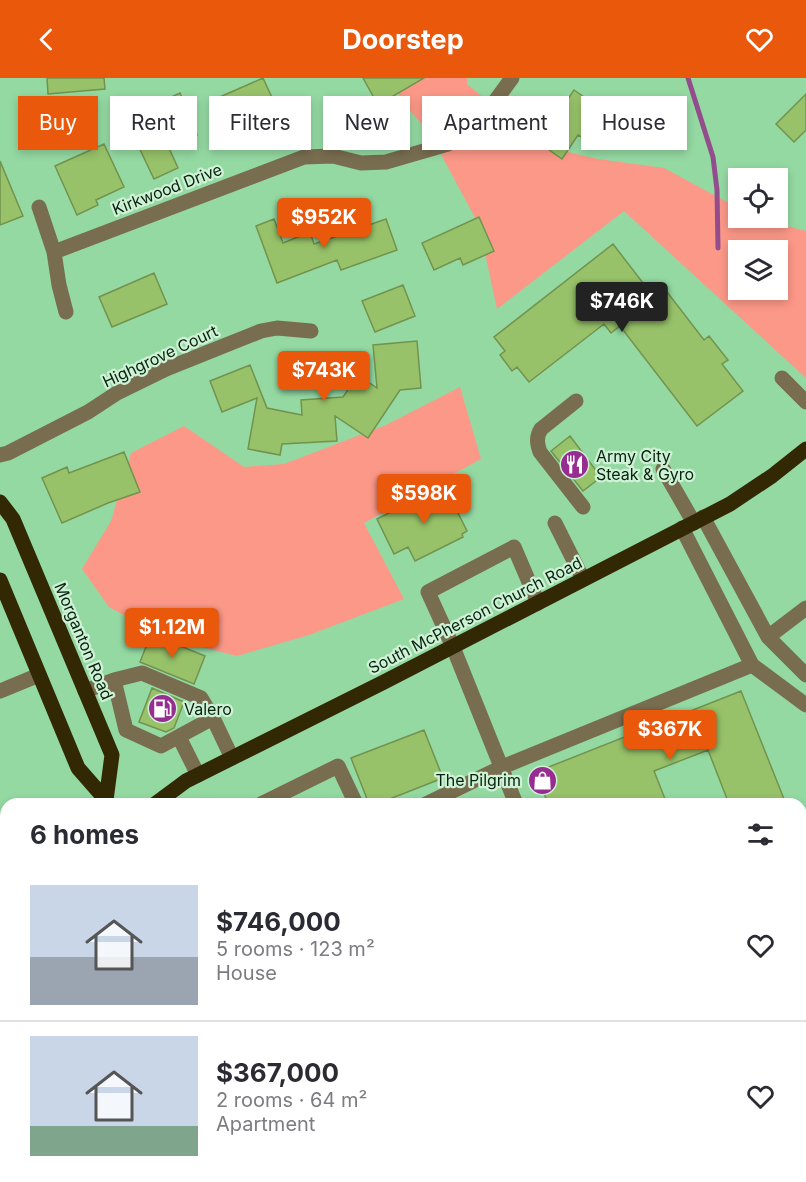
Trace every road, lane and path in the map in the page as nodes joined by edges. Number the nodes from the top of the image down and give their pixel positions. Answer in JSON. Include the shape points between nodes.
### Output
{"nodes":[{"id":1,"x":512,"y":78,"type":"edge"},
{"id":2,"x":39,"y":207,"type":"dead end"},
{"id":3,"x":54,"y":252,"type":"junction"},
{"id":4,"x":66,"y":312,"type":"dead end"},
{"id":5,"x":311,"y":332,"type":"dead end"},
{"id":6,"x":782,"y":378,"type":"dead end"},
{"id":7,"x":576,"y":401,"type":"dead end"},
{"id":8,"x":806,"y":402,"type":"edge"},
{"id":9,"x":806,"y":449,"type":"edge"},
{"id":10,"x":0,"y":455,"type":"edge"},
{"id":11,"x":663,"y":469,"type":"dead end"},
{"id":12,"x":0,"y":502,"type":"edge"},
{"id":13,"x":583,"y":507,"type":"dead end"},
{"id":14,"x":555,"y":523,"type":"dead end"},
{"id":15,"x":693,"y":523,"type":"junction"},
{"id":16,"x":584,"y":579,"type":"junction"},
{"id":17,"x":0,"y":580,"type":"edge"},
{"id":18,"x":538,"y":603,"type":"junction"},
{"id":19,"x":806,"y":608,"type":"edge"},
{"id":20,"x":768,"y":637,"type":"junction"},
{"id":21,"x":453,"y":647,"type":"junction"},
{"id":22,"x":752,"y":664,"type":"junction"},
{"id":23,"x":39,"y":675,"type":"junction"},
{"id":24,"x":806,"y":675,"type":"edge"},
{"id":25,"x":114,"y":680,"type":"junction"},
{"id":26,"x":85,"y":691,"type":"junction"},
{"id":27,"x":0,"y":692,"type":"edge"},
{"id":28,"x":806,"y":705,"type":"edge"},
{"id":29,"x":213,"y":718,"type":"junction"},
{"id":30,"x":123,"y":719,"type":"junction"},
{"id":31,"x":101,"y":729,"type":"junction"},
{"id":32,"x":179,"y":736,"type":"junction"},
{"id":33,"x":232,"y":758,"type":"junction"},
{"id":34,"x":502,"y":767,"type":"junction"},
{"id":35,"x":198,"y":775,"type":"junction"},
{"id":36,"x":104,"y":798,"type":"edge"},
{"id":37,"x":107,"y":798,"type":"edge"},
{"id":38,"x":162,"y":798,"type":"edge"},
{"id":39,"x":273,"y":798,"type":"edge"},
{"id":40,"x":353,"y":798,"type":"edge"},
{"id":41,"x":438,"y":798,"type":"edge"},
{"id":42,"x":514,"y":798,"type":"edge"}],
"edges":[{"from":1,"to":3,"type":"street","name":"Kirkwood Drive","via":[[479,123],[448,144],[386,162],[304,157]]},
{"from":2,"to":3,"type":"street"},
{"from":3,"to":4,"type":"street"},
{"from":5,"to":10,"type":"street","name":"Highgrove Court","via":[[261,331],[117,393]]},
{"from":6,"to":8,"type":"street"},
{"from":7,"to":13,"type":"street","via":[[541,429],[537,442],[544,458]]},
{"from":9,"to":15,"type":"main road","name":"South McPherson Church Road","via":[[730,504]]},
{"from":11,"to":15,"type":"street"},
{"from":12,"to":26,"type":"main road","name":"Morganton Road","via":[[13,519]]},
{"from":14,"to":16,"type":"street"},
{"from":15,"to":16,"type":"main road","name":"South McPherson Church Road"},
{"from":15,"to":20,"type":"street"},
{"from":15,"to":22,"type":"street"},
{"from":16,"to":18,"type":"main road","name":"South McPherson Church Road"},
{"from":17,"to":23,"type":"main road","name":"Morganton Road"},
{"from":18,"to":21,"type":"main road","name":"South McPherson Church Road"},
{"from":18,"to":21,"type":"street","via":[[514,547],[428,592]]},
{"from":19,"to":20,"type":"street"},
{"from":20,"to":24,"type":"street"},
{"from":21,"to":33,"type":"main road","name":"South McPherson Church Road"},
{"from":21,"to":34,"type":"street"},
{"from":22,"to":28,"type":"street"},
{"from":22,"to":34,"type":"street"},
{"from":23,"to":27,"type":"street"},
{"from":23,"to":36,"type":"main road","name":"Morganton Road","via":[[78,768]]},
{"from":25,"to":26,"type":"street"},
{"from":25,"to":29,"type":"street","via":[[142,673],[201,698]]},
{"from":25,"to":30,"type":"street"},
{"from":26,"to":31,"type":"main road","name":"Morganton Road"},
{"from":29,"to":32,"type":"street"},
{"from":29,"to":33,"type":"street"},
{"from":30,"to":31,"type":"street"},
{"from":30,"to":32,"type":"street","via":[[126,730],[161,746]]},
{"from":31,"to":37,"type":"main road","name":"Morganton Road","via":[[112,755]]},
{"from":32,"to":35,"type":"street"},
{"from":33,"to":35,"type":"main road","name":"South McPherson Church Road"},
{"from":34,"to":41,"type":"street"},
{"from":34,"to":42,"type":"street"},
{"from":35,"to":38,"type":"main road","name":"South McPherson Church Road"},
{"from":39,"to":40,"type":"street","via":[[338,766]]}]}
